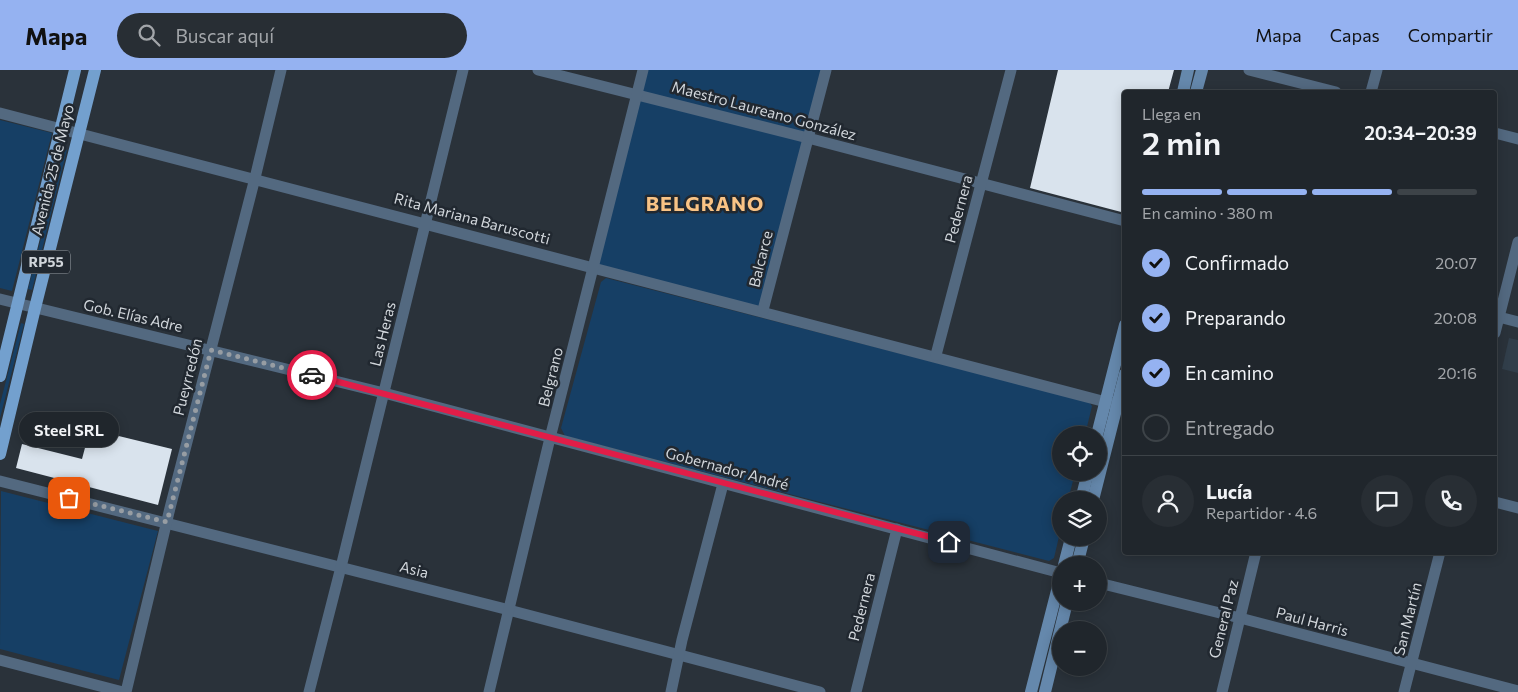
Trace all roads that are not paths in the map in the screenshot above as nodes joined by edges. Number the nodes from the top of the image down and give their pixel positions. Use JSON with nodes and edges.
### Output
{"nodes":[{"id":1,"x":74,"y":70,"type":"edge"},
{"id":2,"x":95,"y":70,"type":"edge"},
{"id":3,"x":281,"y":70,"type":"edge"},
{"id":4,"x":463,"y":70,"type":"edge"},
{"id":5,"x":538,"y":70,"type":"edge"},
{"id":6,"x":643,"y":70,"type":"edge"},
{"id":7,"x":826,"y":70,"type":"edge"},
{"id":8,"x":1012,"y":70,"type":"edge"},
{"id":9,"x":1188,"y":70,"type":"edge"},
{"id":10,"x":1202,"y":70,"type":"edge"},
{"id":11,"x":1249,"y":70,"type":"edge"},
{"id":12,"x":1377,"y":70,"type":"edge"},
{"id":13,"x":1183,"y":90,"type":"edge"},
{"id":14,"x":1197,"y":90,"type":"edge"},
{"id":15,"x":1328,"y":90,"type":"edge"},
{"id":16,"x":1372,"y":90,"type":"edge"},
{"id":17,"x":637,"y":94,"type":"junction"},
{"id":18,"x":0,"y":113,"type":"edge"},
{"id":19,"x":60,"y":128,"type":"junction"},
{"id":20,"x":79,"y":134,"type":"junction"},
{"id":21,"x":1497,"y":134,"type":"edge"},
{"id":22,"x":808,"y":138,"type":"junction"},
{"id":23,"x":1518,"y":139,"type":"edge"},
{"id":24,"x":255,"y":178,"type":"junction"},
{"id":25,"x":981,"y":184,"type":"junction"},
{"id":26,"x":1122,"y":220,"type":"edge"},
{"id":27,"x":426,"y":222,"type":"junction"},
{"id":28,"x":1518,"y":242,"type":"edge"},
{"id":29,"x":595,"y":266,"type":"junction"},
{"id":30,"x":0,"y":299,"type":"edge"},
{"id":31,"x":18,"y":304,"type":"junction"},
{"id":32,"x":34,"y":308,"type":"junction"},
{"id":33,"x":763,"y":310,"type":"junction"},
{"id":34,"x":1497,"y":317,"type":"edge"},
{"id":35,"x":1518,"y":322,"type":"edge"},
{"id":36,"x":211,"y":350,"type":"junction"},
{"id":37,"x":1122,"y":351,"type":"edge"},
{"id":38,"x":936,"y":355,"type":"junction"},
{"id":39,"x":0,"y":376,"type":"edge"},
{"id":40,"x":1122,"y":384,"type":"edge"},
{"id":41,"x":384,"y":393,"type":"junction"},
{"id":42,"x":1116,"y":404,"type":"edge"},
{"id":43,"x":1103,"y":426,"type":"edge"},
{"id":44,"x":550,"y":438,"type":"junction"},
{"id":45,"x":0,"y":454,"type":"edge"},
{"id":46,"x":0,"y":481,"type":"edge"},
{"id":47,"x":723,"y":484,"type":"junction"},
{"id":48,"x":1095,"y":491,"type":"edge"},
{"id":49,"x":1497,"y":503,"type":"edge"},
{"id":50,"x":1518,"y":508,"type":"edge"},
{"id":51,"x":167,"y":522,"type":"junction"},
{"id":52,"x":897,"y":529,"type":"junction"},
{"id":53,"x":1255,"y":555,"type":"edge"},
{"id":54,"x":1439,"y":555,"type":"edge"},
{"id":55,"x":341,"y":567,"type":"junction"},
{"id":56,"x":1052,"y":572,"type":"edge"},
{"id":57,"x":1107,"y":585,"type":"edge"},
{"id":58,"x":1052,"y":609,"type":"edge"},
{"id":59,"x":509,"y":610,"type":"junction"},
{"id":60,"x":1065,"y":611,"type":"edge"},
{"id":61,"x":1240,"y":618,"type":"junction"},
{"id":62,"x":680,"y":655,"type":"junction"},
{"id":63,"x":0,"y":660,"type":"edge"},
{"id":64,"x":1412,"y":664,"type":"junction"},
{"id":65,"x":1518,"y":691,"type":"edge"},
{"id":66,"x":124,"y":692,"type":"edge"},
{"id":67,"x":308,"y":692,"type":"edge"},
{"id":68,"x":489,"y":692,"type":"edge"},
{"id":69,"x":671,"y":692,"type":"edge"},
{"id":70,"x":820,"y":692,"type":"edge"},
{"id":71,"x":856,"y":692,"type":"edge"},
{"id":72,"x":1031,"y":692,"type":"edge"},
{"id":73,"x":1045,"y":692,"type":"edge"},
{"id":74,"x":1222,"y":692,"type":"edge"},
{"id":75,"x":1404,"y":692,"type":"edge"}],
"edges":[{"from":1,"to":19,"type":"main road","name":"Avenida 25 de Mayo","number":"RP55"},
{"from":2,"to":20,"type":"main road","name":"Avenida 25 de Mayo","number":"RP55"},
{"from":3,"to":24,"type":"street","name":"Pueyrredón"},
{"from":4,"to":27,"type":"street","name":"Las Heras"},
{"from":5,"to":17,"type":"street","name":"Maestro Laureano González"},
{"from":6,"to":17,"type":"street","name":"Belgrano"},
{"from":7,"to":22,"type":"street","name":"Balcarce"},
{"from":8,"to":25,"type":"street","name":"Pedernera"},
{"from":9,"to":13,"type":"main road"},
{"from":10,"to":14,"type":"main road"},
{"from":11,"to":15,"type":"street"},
{"from":12,"to":16,"type":"street"},
{"from":17,"to":22,"type":"street","name":"Maestro Laureano González"},
{"from":17,"to":29,"type":"street","name":"Belgrano"},
{"from":18,"to":19,"type":"street","name":"Rita Mariana Baruscotti"},
{"from":19,"to":20,"type":"street","name":"Rita Mariana Baruscotti"},
{"from":19,"to":31,"type":"main road","name":"Avenida 25 de Mayo","number":"RP55"},
{"from":20,"to":24,"type":"street","name":"Rita Mariana Baruscotti"},
{"from":20,"to":32,"type":"main road","name":"Avenida 25 de Mayo","number":"RP55"},
{"from":21,"to":23,"type":"street"},
{"from":22,"to":25,"type":"street","name":"Maestro Laureano González"},
{"from":22,"to":33,"type":"street","name":"Balcarce"},
{"from":24,"to":27,"type":"street","name":"Rita Mariana Baruscotti"},
{"from":24,"to":36,"type":"street","name":"Pueyrredón"},
{"from":25,"to":26,"type":"street","name":"Maestro Laureano González"},
{"from":25,"to":38,"type":"street","name":"Pedernera"},
{"from":27,"to":29,"type":"street","name":"Rita Mariana Baruscotti"},
{"from":27,"to":41,"type":"street","name":"Las Heras"},
{"from":28,"to":34,"type":"street"},
{"from":29,"to":33,"type":"street","name":"Rita Mariana Baruscotti"},
{"from":29,"to":44,"type":"street","name":"Belgrano"},
{"from":30,"to":31,"type":"street","name":"Gob. Elías Adre"},
{"from":31,"to":32,"type":"street","name":"Gob. Elías Adre"},
{"from":31,"to":39,"type":"main road","name":"Avenida 25 de Mayo","number":"RP55"},
{"from":32,"to":36,"type":"street","name":"Gob. Elías Adre"},
{"from":32,"to":45,"type":"main road","name":"Avenida 25 de Mayo","number":"RP55"},
{"from":33,"to":38,"type":"street","name":"Rita Mariana Baruscotti"},
{"from":34,"to":35,"type":"street"},
{"from":36,"to":41,"type":"street","name":"Gob. Elías Adre"},
{"from":36,"to":51,"type":"street","name":"Pueyrredón"},
{"from":37,"to":42,"type":"main road"},
{"from":38,"to":42,"type":"street","name":"Rita Mariana Baruscotti"},
{"from":40,"to":42,"type":"main road"},
{"from":41,"to":44,"type":"street","name":"Gob. Elías Adre"},
{"from":41,"to":55,"type":"street","name":"Las Heras"},
{"from":42,"to":43,"type":"main road"},
{"from":42,"to":48,"type":"main road"},
{"from":44,"to":47,"type":"street","name":"Gobernador André"},
{"from":44,"to":59,"type":"street","name":"Belgrano"},
{"from":46,"to":51,"type":"street","name":"Asia"},
{"from":47,"to":52,"type":"street","name":"Gobernador André"},
{"from":47,"to":62,"type":"street"},
{"from":49,"to":50,"type":"street"},
{"from":51,"to":55,"type":"street","name":"Asia"},
{"from":51,"to":66,"type":"street","name":"Pueyrredón"},
{"from":52,"to":56,"type":"street"},
{"from":52,"to":71,"type":"street","name":"Pedernera"},
{"from":53,"to":61,"type":"street","name":"General Paz"},
{"from":54,"to":64,"type":"street","name":"San Martín"},
{"from":55,"to":59,"type":"street","name":"Asia"},
{"from":55,"to":67,"type":"street","name":"Las Heras"},
{"from":57,"to":61,"type":"street","name":"Paul Harris"},
{"from":58,"to":72,"type":"main road"},
{"from":59,"to":62,"type":"street","name":"Asia"},
{"from":59,"to":68,"type":"street","name":"Belgrano"},
{"from":60,"to":73,"type":"main road"},
{"from":61,"to":64,"type":"street","name":"Paul Harris"},
{"from":61,"to":74,"type":"street","name":"General Paz"},
{"from":62,"to":69,"type":"street"},
{"from":62,"to":70,"type":"street","name":"Asia"},
{"from":63,"to":66,"type":"street"},
{"from":64,"to":65,"type":"street","name":"Paul Harris"},
{"from":64,"to":75,"type":"street","name":"San Martín"}]}
